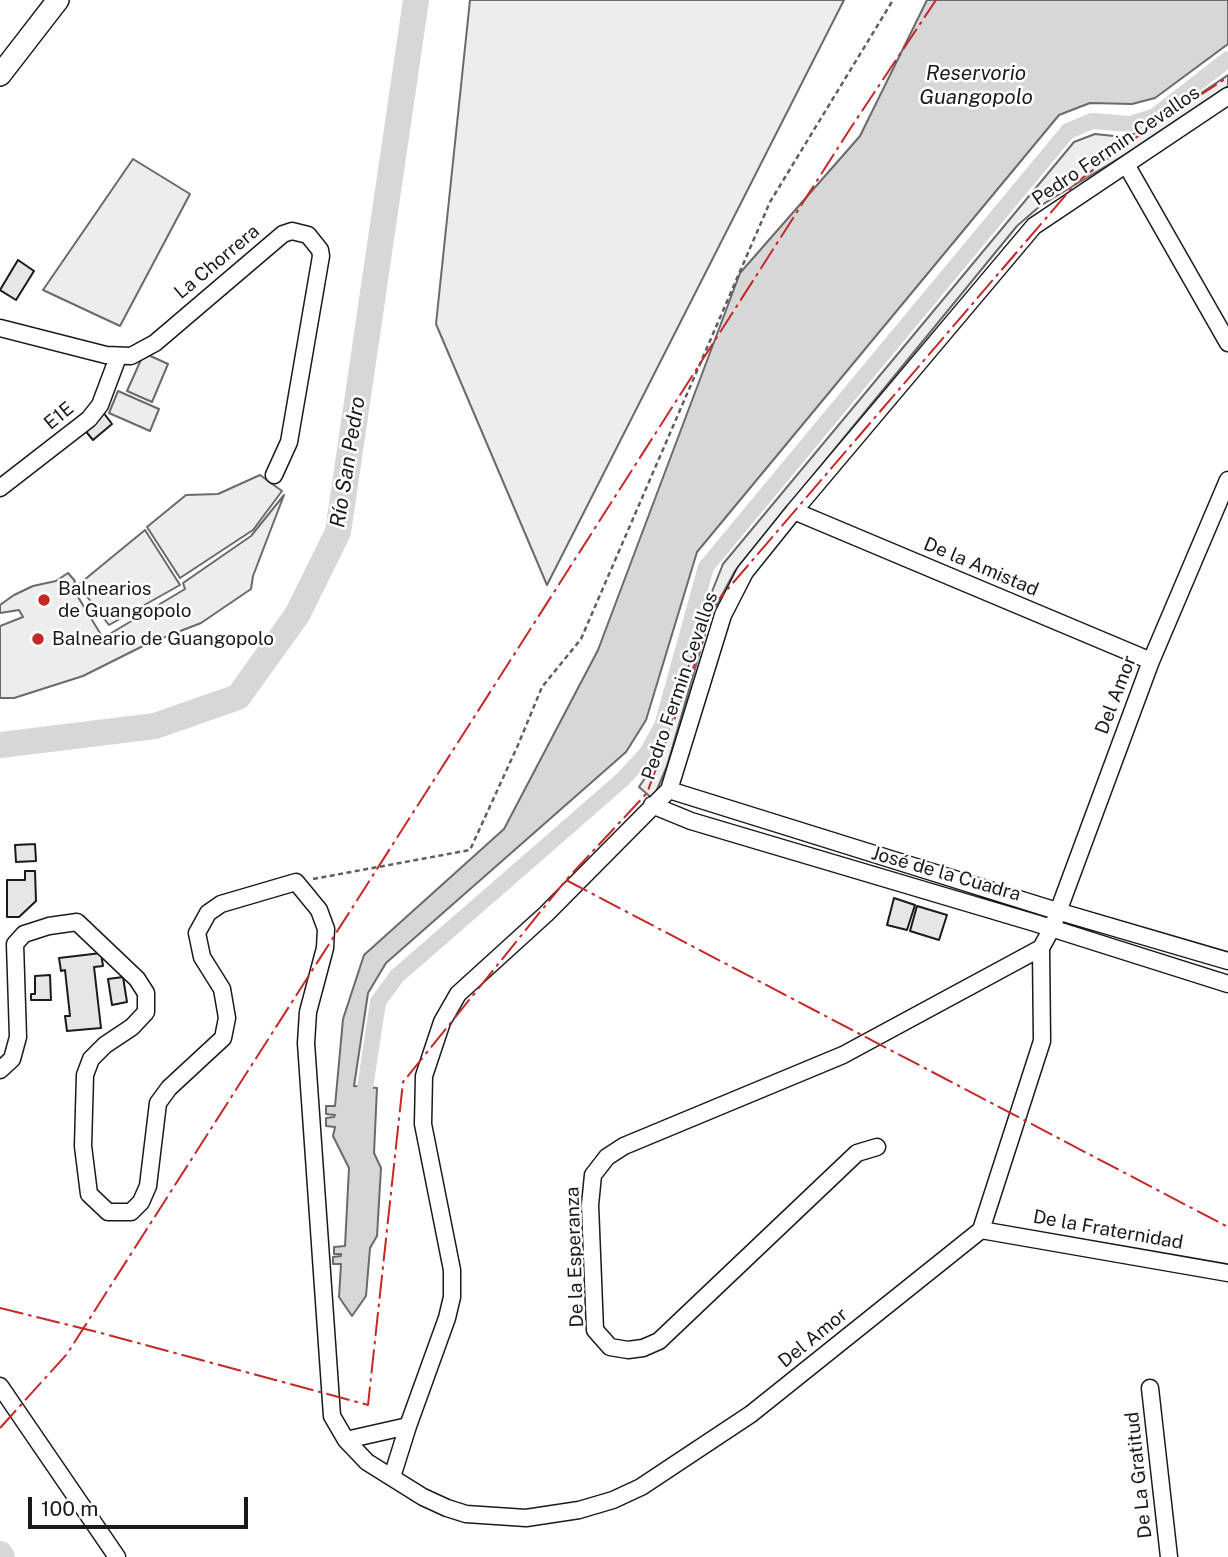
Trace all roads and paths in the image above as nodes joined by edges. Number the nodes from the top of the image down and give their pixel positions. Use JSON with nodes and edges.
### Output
{"nodes":[{"id":1,"x":58,"y":0,"type":"edge"},
{"id":2,"x":893,"y":0,"type":"edge"},
{"id":3,"x":0,"y":75,"type":"edge"},
{"id":4,"x":1228,"y":96,"type":"edge"},
{"id":5,"x":1126,"y":166,"type":"junction"},
{"id":6,"x":0,"y":328,"type":"edge"},
{"id":7,"x":1228,"y":343,"type":"edge"},
{"id":8,"x":118,"y":357,"type":"junction"},
{"id":9,"x":274,"y":475,"type":"dead end"},
{"id":10,"x":1228,"y":480,"type":"edge"},
{"id":11,"x":0,"y":488,"type":"edge"},
{"id":12,"x":794,"y":511,"type":"junction"},
{"id":13,"x":1151,"y":662,"type":"junction"},
{"id":14,"x":669,"y":790,"type":"junction"},
{"id":15,"x":652,"y":805,"type":"junction"},
{"id":16,"x":867,"y":851,"type":"junction"},
{"id":17,"x":861,"y":871,"type":"junction"},
{"id":18,"x":296,"y":882,"type":"junction"},
{"id":19,"x":1057,"y":911,"type":"junction"},
{"id":20,"x":1052,"y":928,"type":"junction"},
{"id":21,"x":1041,"y":948,"type":"junction"},
{"id":22,"x":1228,"y":961,"type":"edge"},
{"id":23,"x":1228,"y":984,"type":"edge"},
{"id":24,"x":0,"y":1070,"type":"edge"},
{"id":25,"x":877,"y":1147,"type":"dead end"},
{"id":26,"x":981,"y":1230,"type":"junction"},
{"id":27,"x":1228,"y":1273,"type":"edge"},
{"id":28,"x":0,"y":1385,"type":"edge"},
{"id":29,"x":1150,"y":1388,"type":"dead end"},
{"id":30,"x":408,"y":1426,"type":"junction"},
{"id":31,"x":346,"y":1440,"type":"junction"},
{"id":32,"x":392,"y":1477,"type":"junction"},
{"id":33,"x":117,"y":1557,"type":"edge"},
{"id":34,"x":1169,"y":1557,"type":"edge"}],
"edges":[{"from":1,"to":3,"type":"main road"},
{"from":2,"to":18,"type":"path"},
{"from":4,"to":5,"type":"street","name":"Pedro Fermin Cevallos"},
{"from":5,"to":7,"type":"street"},
{"from":5,"to":12,"type":"street","name":"Pedro Fermin Cevallos"},
{"from":6,"to":8,"type":"street"},
{"from":8,"to":9,"type":"street","name":"La Chorrera"},
{"from":8,"to":11,"type":"street","name":"E1E"},
{"from":10,"to":13,"type":"street","name":"Del Amor"},
{"from":12,"to":13,"type":"street","name":"De la Amistad"},
{"from":12,"to":14,"type":"street","name":"Pedro Fermin Cevallos"},
{"from":13,"to":19,"type":"street","name":"Del Amor"},
{"from":14,"to":15,"type":"street","name":"Pedro Fermin Cevallos"},
{"from":14,"to":16,"type":"street","name":"José de la Cuadra"},
{"from":15,"to":17,"type":"street","name":"José de la Cuadra"},
{"from":15,"to":30,"type":"street","name":"Pedro Fermin Cevallos"},
{"from":16,"to":17,"type":"street"},
{"from":16,"to":19,"type":"street","name":"José de la Cuadra"},
{"from":17,"to":20,"type":"street","name":"José de la Cuadra"},
{"from":18,"to":24,"type":"street"},
{"from":18,"to":31,"type":"street"},
{"from":19,"to":20,"type":"street","name":"Del Amor"},
{"from":19,"to":22,"type":"street","name":"José de la Cuadra"},
{"from":20,"to":21,"type":"street"},
{"from":20,"to":23,"type":"street","name":"José de la Cuadra"},
{"from":21,"to":25,"type":"street","name":"De la Esperanza"},
{"from":21,"to":26,"type":"street"},
{"from":26,"to":27,"type":"street","name":"De la Fraternidad"},
{"from":26,"to":32,"type":"street","name":"Del Amor"},
{"from":28,"to":33,"type":"street"},
{"from":29,"to":34,"type":"street","name":"De La Gratitud"},
{"from":30,"to":31,"type":"street"},
{"from":30,"to":32,"type":"street","name":"Pedro Fermin Cevallos"},
{"from":31,"to":32,"type":"street","name":"Del Amor"}]}
